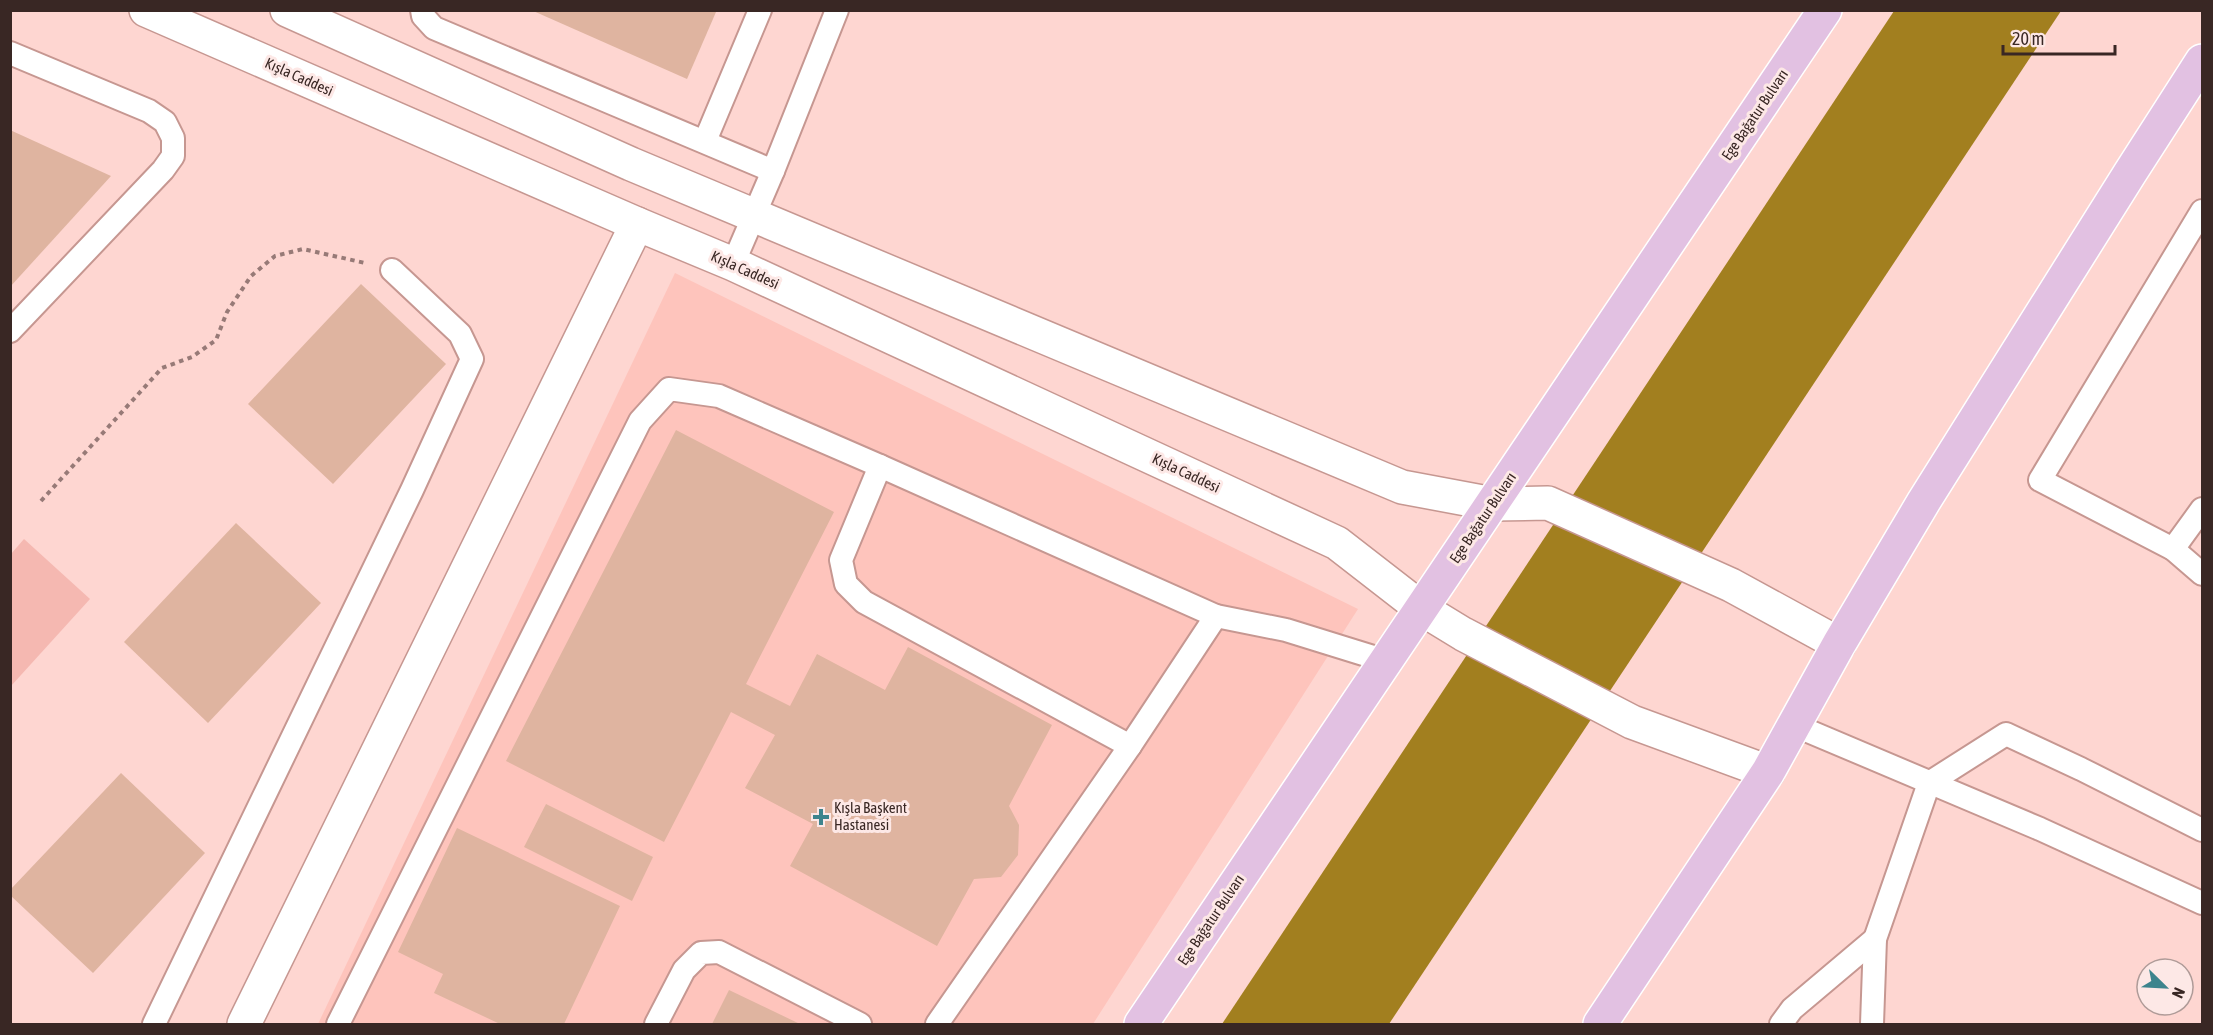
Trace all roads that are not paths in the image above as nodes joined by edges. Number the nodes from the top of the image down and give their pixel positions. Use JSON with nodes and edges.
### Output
{"nodes":[{"id":1,"x":146,"y":10,"type":"edge"},
{"id":2,"x":287,"y":10,"type":"edge"},
{"id":3,"x":422,"y":10,"type":"edge"},
{"id":4,"x":760,"y":10,"type":"edge"},
{"id":5,"x":837,"y":10,"type":"edge"},
{"id":6,"x":1825,"y":10,"type":"edge"},
{"id":7,"x":10,"y":53,"type":"edge"},
{"id":8,"x":2202,"y":61,"type":"edge"},
{"id":9,"x":705,"y":141,"type":"junction"},
{"id":10,"x":773,"y":171,"type":"junction"},
{"id":11,"x":2202,"y":211,"type":"edge"},
{"id":12,"x":754,"y":215,"type":"junction"},
{"id":13,"x":637,"y":224,"type":"junction"},
{"id":14,"x":733,"y":264,"type":"junction"},
{"id":15,"x":392,"y":270,"type":"road end"},
{"id":16,"x":10,"y":331,"type":"edge"},
{"id":17,"x":880,"y":466,"type":"junction"},
{"id":18,"x":1493,"y":504,"type":"junction"},
{"id":19,"x":2202,"y":510,"type":"edge"},
{"id":20,"x":2173,"y":549,"type":"junction"},
{"id":21,"x":2202,"y":574,"type":"edge"},
{"id":22,"x":1422,"y":609,"type":"junction"},
{"id":23,"x":1216,"y":616,"type":"junction"},
{"id":24,"x":1839,"y":644,"type":"junction"},
{"id":25,"x":1386,"y":661,"type":"junction"},
{"id":26,"x":1794,"y":725,"type":"junction"},
{"id":27,"x":1130,"y":746,"type":"junction"},
{"id":28,"x":1768,"y":772,"type":"junction"},
{"id":29,"x":1929,"y":783,"type":"junction"},
{"id":30,"x":2202,"y":830,"type":"edge"},
{"id":31,"x":2202,"y":903,"type":"edge"},
{"id":32,"x":1875,"y":939,"type":"junction"},
{"id":33,"x":154,"y":1024,"type":"edge"},
{"id":34,"x":244,"y":1024,"type":"edge"},
{"id":35,"x":338,"y":1024,"type":"edge"},
{"id":36,"x":656,"y":1024,"type":"edge"},
{"id":37,"x":860,"y":1024,"type":"edge"},
{"id":38,"x":937,"y":1024,"type":"edge"},
{"id":39,"x":1141,"y":1024,"type":"edge"},
{"id":40,"x":1600,"y":1024,"type":"edge"},
{"id":41,"x":1781,"y":1024,"type":"edge"},
{"id":42,"x":1872,"y":1024,"type":"edge"}],
"edges":[{"from":1,"to":13,"type":"main road","name":"Kışla Caddesi"},
{"from":2,"to":12,"type":"main road"},
{"from":3,"to":9,"type":"lane"},
{"from":4,"to":9,"type":"lane"},
{"from":5,"to":10,"type":"lane"},
{"from":6,"to":18,"type":"main road","name":"Ege Bağatur Bulvarı"},
{"from":7,"to":16,"type":"lane"},
{"from":8,"to":24,"type":"main road"},
{"from":9,"to":10,"type":"lane"},
{"from":10,"to":12,"type":"lane"},
{"from":11,"to":20,"type":"lane"},
{"from":12,"to":14,"type":"lane"},
{"from":12,"to":18,"type":"main road"},
{"from":13,"to":14,"type":"main road","name":"Kışla Caddesi"},
{"from":13,"to":34,"type":"main road"},
{"from":14,"to":22,"type":"main road","name":"Kışla Caddesi"},
{"from":15,"to":33,"type":"lane"},
{"from":17,"to":23,"type":"lane"},
{"from":17,"to":27,"type":"lane"},
{"from":17,"to":35,"type":"lane"},
{"from":18,"to":22,"type":"main road","name":"Ege Bağatur Bulvarı"},
{"from":18,"to":24,"type":"main road"},
{"from":19,"to":20,"type":"lane"},
{"from":20,"to":21,"type":"lane"},
{"from":22,"to":25,"type":"main road","name":"Ege Bağatur Bulvarı"},
{"from":22,"to":28,"type":"main road","name":"Kışla Caddesi"},
{"from":23,"to":25,"type":"lane"},
{"from":23,"to":27,"type":"lane"},
{"from":24,"to":26,"type":"main road"},
{"from":25,"to":39,"type":"main road","name":"Ege Bağatur Bulvarı"},
{"from":26,"to":28,"type":"main road"},
{"from":26,"to":29,"type":"lane"},
{"from":27,"to":38,"type":"lane"},
{"from":28,"to":40,"type":"main road"},
{"from":29,"to":30,"type":"lane"},
{"from":29,"to":31,"type":"lane"},
{"from":29,"to":32,"type":"lane"},
{"from":32,"to":41,"type":"lane"},
{"from":32,"to":42,"type":"lane"},
{"from":36,"to":37,"type":"lane"}]}
